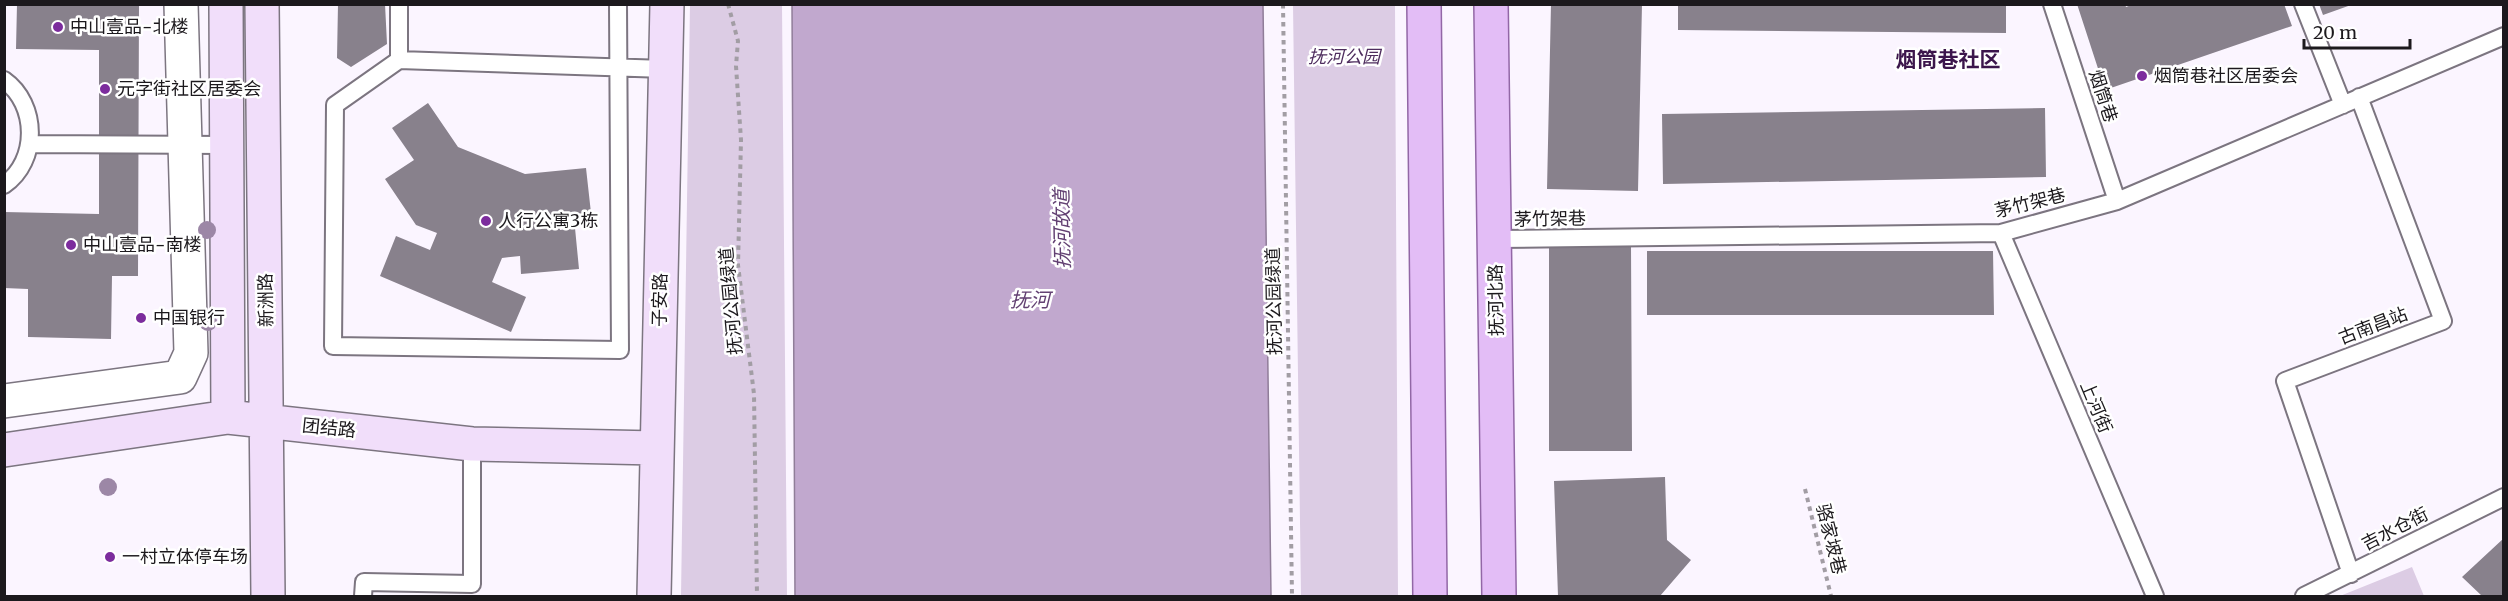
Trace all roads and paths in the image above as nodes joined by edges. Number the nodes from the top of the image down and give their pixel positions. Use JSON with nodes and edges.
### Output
{"nodes":[{"id":1,"x":181,"y":4,"type":"edge"},
{"id":2,"x":226,"y":4,"type":"edge"},
{"id":3,"x":261,"y":4,"type":"edge"},
{"id":4,"x":399,"y":4,"type":"edge"},
{"id":5,"x":618,"y":4,"type":"edge"},
{"id":6,"x":667,"y":4,"type":"edge"},
{"id":7,"x":728,"y":4,"type":"edge"},
{"id":8,"x":1283,"y":4,"type":"edge"},
{"id":9,"x":1424,"y":4,"type":"edge"},
{"id":10,"x":1491,"y":4,"type":"edge"},
{"id":11,"x":2052,"y":4,"type":"edge"},
{"id":12,"x":2302,"y":4,"type":"edge"},
{"id":13,"x":2504,"y":36,"type":"edge"},
{"id":14,"x":399,"y":60,"type":"junction"},
{"id":15,"x":619,"y":67,"type":"junction"},
{"id":16,"x":665,"y":69,"type":"junction"},
{"id":17,"x":4,"y":80,"type":"edge"},
{"id":18,"x":2359,"y":98,"type":"junction"},
{"id":19,"x":2343,"y":105,"type":"junction"},
{"id":20,"x":30,"y":144,"type":"junction"},
{"id":21,"x":184,"y":144,"type":"junction"},
{"id":22,"x":227,"y":145,"type":"junction"},
{"id":23,"x":4,"y":185,"type":"edge"},
{"id":24,"x":2117,"y":201,"type":"junction"},
{"id":25,"x":2001,"y":233,"type":"junction"},
{"id":26,"x":1495,"y":239,"type":"junction"},
{"id":27,"x":4,"y":401,"type":"edge"},
{"id":28,"x":228,"y":417,"type":"junction"},
{"id":29,"x":267,"y":421,"type":"junction"},
{"id":30,"x":472,"y":444,"type":"junction"},
{"id":31,"x":656,"y":448,"type":"junction"},
{"id":32,"x":4,"y":450,"type":"edge"},
{"id":33,"x":1805,"y":489,"type":"dead end"},
{"id":34,"x":2504,"y":496,"type":"edge"},
{"id":35,"x":2351,"y":574,"type":"junction"},
{"id":36,"x":268,"y":597,"type":"edge"},
{"id":37,"x":363,"y":597,"type":"edge"},
{"id":38,"x":654,"y":597,"type":"edge"},
{"id":39,"x":757,"y":597,"type":"edge"},
{"id":40,"x":1292,"y":597,"type":"edge"},
{"id":41,"x":1430,"y":597,"type":"edge"},
{"id":42,"x":1499,"y":597,"type":"edge"},
{"id":43,"x":1832,"y":597,"type":"edge"},
{"id":44,"x":2155,"y":597,"type":"edge"},
{"id":45,"x":2304,"y":597,"type":"edge"}],
"edges":[{"from":1,"to":21,"type":"street"},
{"from":2,"to":22,"type":"street"},
{"from":3,"to":29,"type":"street","name":"新洲路"},
{"from":4,"to":14,"type":"lane"},
{"from":5,"to":15,"type":"lane"},
{"from":6,"to":16,"type":"street","name":"子安路"},
{"from":7,"to":39,"type":"path","name":"抚河公园绿道"},
{"from":8,"to":40,"type":"path","name":"抚河公园绿道"},
{"from":9,"to":41,"type":"main road"},
{"from":10,"to":26,"type":"main road","name":"抚河北路"},
{"from":11,"to":24,"type":"lane","name":"烟筒巷"},
{"from":12,"to":19,"type":"lane"},
{"from":13,"to":18,"type":"lane","name":"茅竹架巷"},
{"from":14,"to":15,"type":"lane"},
{"from":14,"to":15,"type":"lane"},
{"from":15,"to":16,"type":"lane"},
{"from":16,"to":31,"type":"street","name":"子安路"},
{"from":17,"to":20,"type":"lane"},
{"from":18,"to":19,"type":"lane","name":"茅竹架巷"},
{"from":18,"to":35,"type":"lane","name":"古南昌站"},
{"from":19,"to":24,"type":"lane","name":"茅竹架巷"},
{"from":20,"to":21,"type":"lane"},
{"from":20,"to":23,"type":"lane"},
{"from":21,"to":22,"type":"lane"},
{"from":21,"to":27,"type":"street"},
{"from":22,"to":28,"type":"street"},
{"from":24,"to":25,"type":"lane","name":"茅竹架巷"},
{"from":25,"to":26,"type":"lane","name":"茅竹架巷"},
{"from":25,"to":44,"type":"lane","name":"上河街"},
{"from":26,"to":42,"type":"main road","name":"抚河北路"},
{"from":28,"to":29,"type":"street","name":"团结路"},
{"from":28,"to":32,"type":"street","name":"团结路"},
{"from":29,"to":30,"type":"street","name":"团结路"},
{"from":29,"to":36,"type":"street","name":"新洲路"},
{"from":30,"to":31,"type":"street","name":"团结路"},
{"from":30,"to":37,"type":"lane"},
{"from":31,"to":38,"type":"street","name":"子安路"},
{"from":33,"to":43,"type":"path","name":"骆家坡巷"},
{"from":34,"to":35,"type":"lane","name":"吉水仓街"},
{"from":35,"to":45,"type":"lane","name":"吉水仓街"}]}
